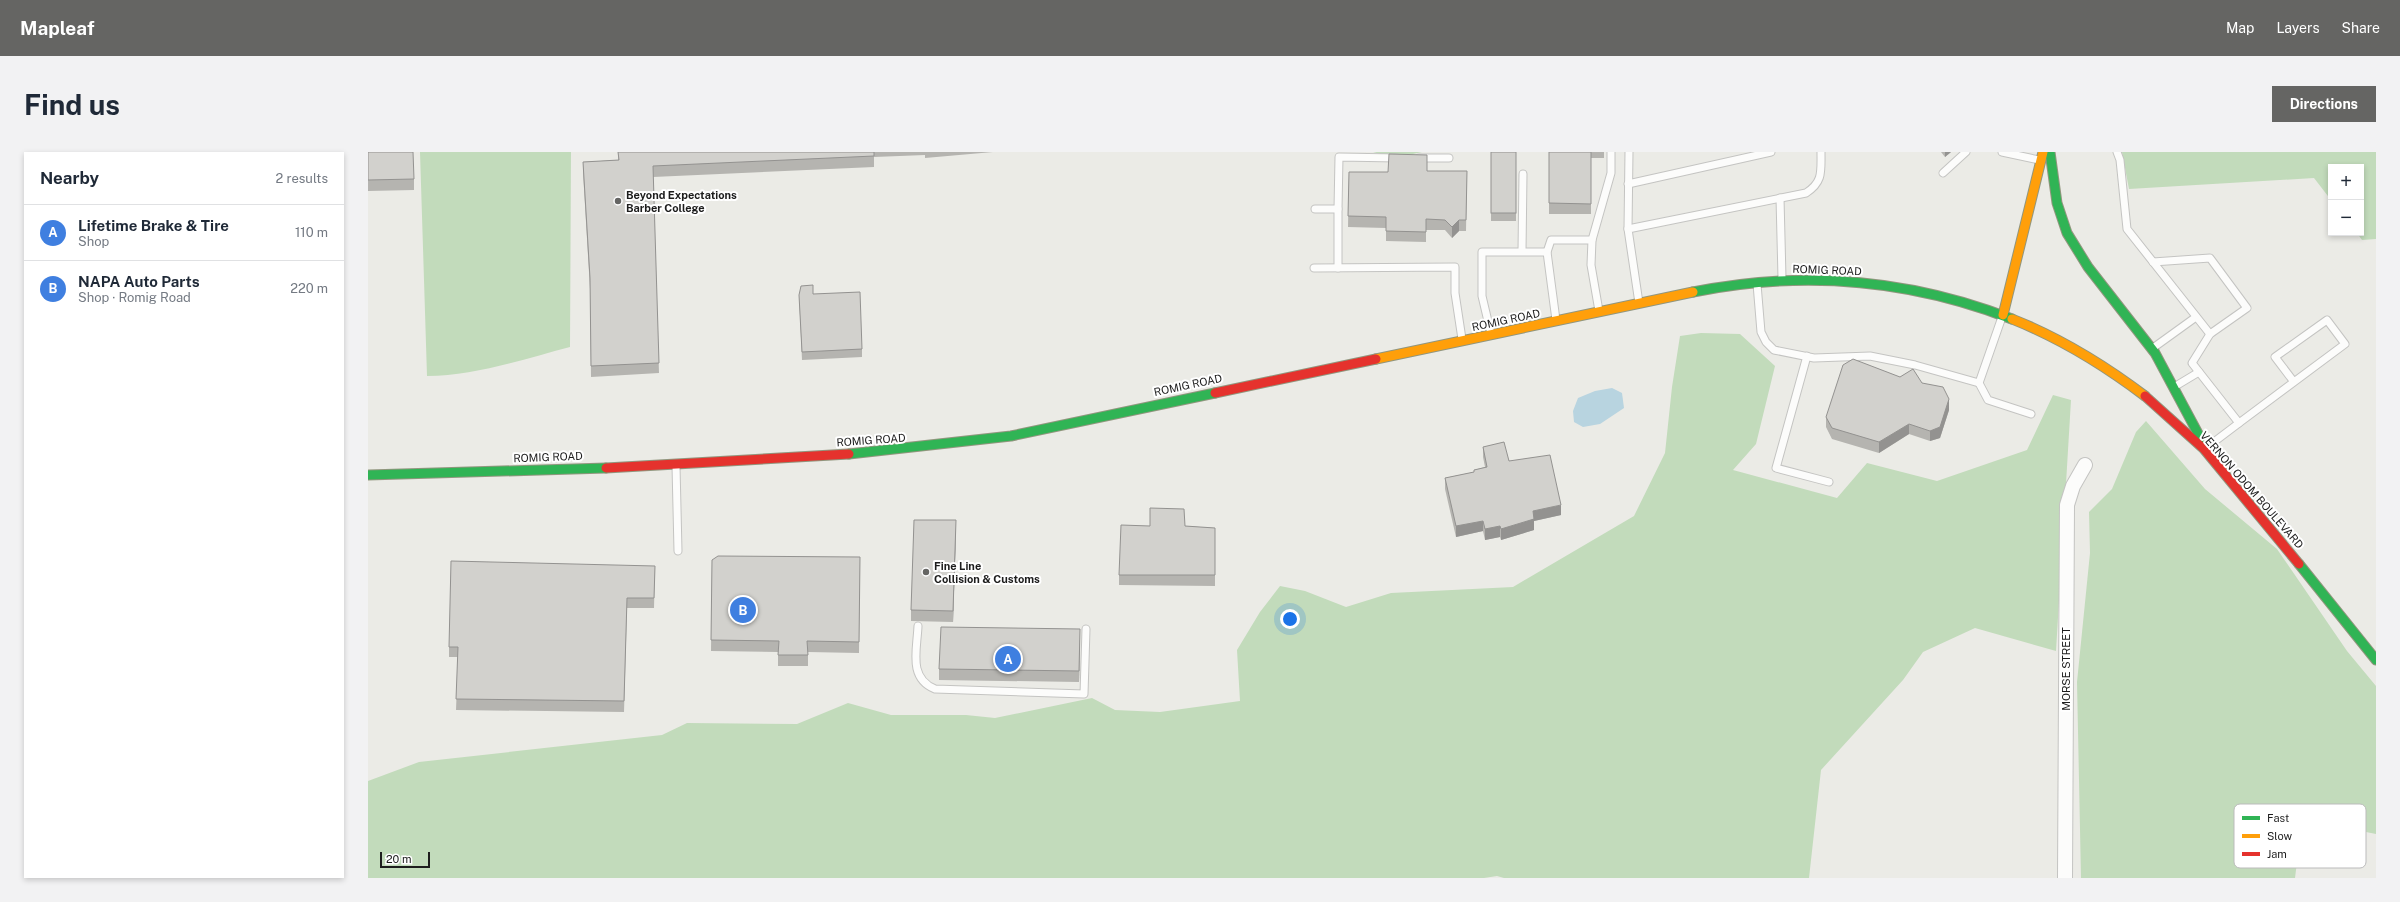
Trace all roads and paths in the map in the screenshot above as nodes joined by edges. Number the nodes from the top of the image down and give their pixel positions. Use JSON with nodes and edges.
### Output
{"nodes":[{"id":1,"x":1611,"y":152,"type":"edge"},
{"id":2,"x":1629,"y":152,"type":"edge"},
{"id":3,"x":1771,"y":152,"type":"edge"},
{"id":4,"x":1821,"y":152,"type":"edge"},
{"id":5,"x":1966,"y":152,"type":"edge"},
{"id":6,"x":2002,"y":152,"type":"edge"},
{"id":7,"x":2050,"y":152,"type":"edge"},
{"id":8,"x":2117,"y":152,"type":"edge"},
{"id":9,"x":2042,"y":156,"type":"edge"},
{"id":10,"x":1403,"y":158,"type":"edge"},
{"id":11,"x":1410,"y":158,"type":"edge"},
{"id":12,"x":1449,"y":158,"type":"dead end"},
{"id":13,"x":1943,"y":173,"type":"dead end"},
{"id":14,"x":1523,"y":174,"type":"dead end"},
{"id":15,"x":1628,"y":184,"type":"junction"},
{"id":16,"x":1780,"y":198,"type":"junction"},
{"id":17,"x":1315,"y":209,"type":"dead end"},
{"id":18,"x":1338,"y":209,"type":"junction"},
{"id":19,"x":1628,"y":229,"type":"junction"},
{"id":20,"x":1592,"y":240,"type":"junction"},
{"id":21,"x":1522,"y":252,"type":"junction"},
{"id":22,"x":1547,"y":252,"type":"junction"},
{"id":23,"x":2153,"y":262,"type":"junction"},
{"id":24,"x":1314,"y":268,"type":"dead end"},
{"id":25,"x":1338,"y":268,"type":"junction"},
{"id":26,"x":1782,"y":280,"type":"junction"},
{"id":27,"x":1757,"y":282,"type":"junction"},
{"id":28,"x":1640,"y":304,"type":"junction"},
{"id":29,"x":1599,"y":313,"type":"junction"},
{"id":30,"x":2003,"y":315,"type":"junction"},
{"id":31,"x":2196,"y":317,"type":"junction"},
{"id":32,"x":1557,"y":322,"type":"junction"},
{"id":33,"x":2210,"y":334,"type":"junction"},
{"id":34,"x":1491,"y":336,"type":"junction"},
{"id":35,"x":1463,"y":341,"type":"junction"},
{"id":36,"x":2152,"y":349,"type":"junction"},
{"id":37,"x":1807,"y":356,"type":"junction"},
{"id":38,"x":2199,"y":372,"type":"junction"},
{"id":39,"x":2294,"y":382,"type":"junction"},
{"id":40,"x":1979,"y":383,"type":"junction"},
{"id":41,"x":2174,"y":387,"type":"junction"},
{"id":42,"x":2031,"y":414,"type":"dead end"},
{"id":43,"x":2239,"y":423,"type":"junction"},
{"id":44,"x":2208,"y":452,"type":"junction"},
{"id":45,"x":676,"y":465,"type":"junction"},
{"id":46,"x":2085,"y":465,"type":"dead end"},
{"id":47,"x":368,"y":475,"type":"edge"},
{"id":48,"x":1829,"y":482,"type":"dead end"},
{"id":49,"x":678,"y":551,"type":"dead end"},
{"id":50,"x":918,"y":626,"type":"edge"},
{"id":51,"x":1086,"y":629,"type":"dead end"},
{"id":52,"x":2376,"y":660,"type":"edge"},
{"id":53,"x":2065,"y":878,"type":"edge"}],
"edges":[{"from":1,"to":20,"type":"lane"},
{"from":2,"to":15,"type":"lane"},
{"from":3,"to":15,"type":"lane"},
{"from":4,"to":16,"type":"lane"},
{"from":5,"to":13,"type":"lane"},
{"from":6,"to":9,"type":"lane"},
{"from":7,"to":36,"type":"street"},
{"from":8,"to":23,"type":"lane"},
{"from":9,"to":30,"type":"street"},
{"from":10,"to":18,"type":"lane"},
{"from":11,"to":12,"type":"lane"},
{"from":14,"to":21,"type":"lane"},
{"from":15,"to":19,"type":"lane"},
{"from":16,"to":19,"type":"lane"},
{"from":16,"to":26,"type":"lane"},
{"from":17,"to":18,"type":"lane"},
{"from":18,"to":25,"type":"lane"},
{"from":19,"to":28,"type":"lane"},
{"from":20,"to":22,"type":"lane"},
{"from":20,"to":29,"type":"lane"},
{"from":21,"to":22,"type":"lane"},
{"from":21,"to":34,"type":"lane"},
{"from":22,"to":32,"type":"lane"},
{"from":23,"to":31,"type":"lane"},
{"from":23,"to":33,"type":"lane"},
{"from":24,"to":25,"type":"lane"},
{"from":25,"to":35,"type":"lane"},
{"from":26,"to":27,"type":"street","name":"ROMIG ROAD"},
{"from":26,"to":30,"type":"street","name":"ROMIG ROAD"},
{"from":27,"to":28,"type":"street","name":"ROMIG ROAD"},
{"from":27,"to":37,"type":"lane"},
{"from":28,"to":29,"type":"street","name":"ROMIG ROAD"},
{"from":29,"to":32,"type":"street","name":"ROMIG ROAD"},
{"from":30,"to":40,"type":"lane"},
{"from":30,"to":44,"type":"street","name":"VERNON ODOM BOULEVARD"},
{"from":31,"to":33,"type":"lane"},
{"from":31,"to":36,"type":"lane"},
{"from":32,"to":34,"type":"street","name":"ROMIG ROAD"},
{"from":33,"to":38,"type":"lane"},
{"from":34,"to":35,"type":"street","name":"ROMIG ROAD"},
{"from":35,"to":45,"type":"street","name":"ROMIG ROAD"},
{"from":36,"to":41,"type":"street"},
{"from":37,"to":40,"type":"lane"},
{"from":37,"to":48,"type":"lane"},
{"from":38,"to":41,"type":"lane"},
{"from":38,"to":43,"type":"lane"},
{"from":39,"to":39,"type":"lane"},
{"from":39,"to":43,"type":"lane"},
{"from":40,"to":42,"type":"lane"},
{"from":41,"to":44,"type":"street"},
{"from":43,"to":44,"type":"lane"},
{"from":44,"to":52,"type":"street","name":"VERNON ODOM BOULEVARD"},
{"from":45,"to":47,"type":"street","name":"ROMIG ROAD"},
{"from":45,"to":49,"type":"lane"},
{"from":46,"to":53,"type":"street","name":"MORSE STREET"},
{"from":50,"to":51,"type":"lane"}]}
